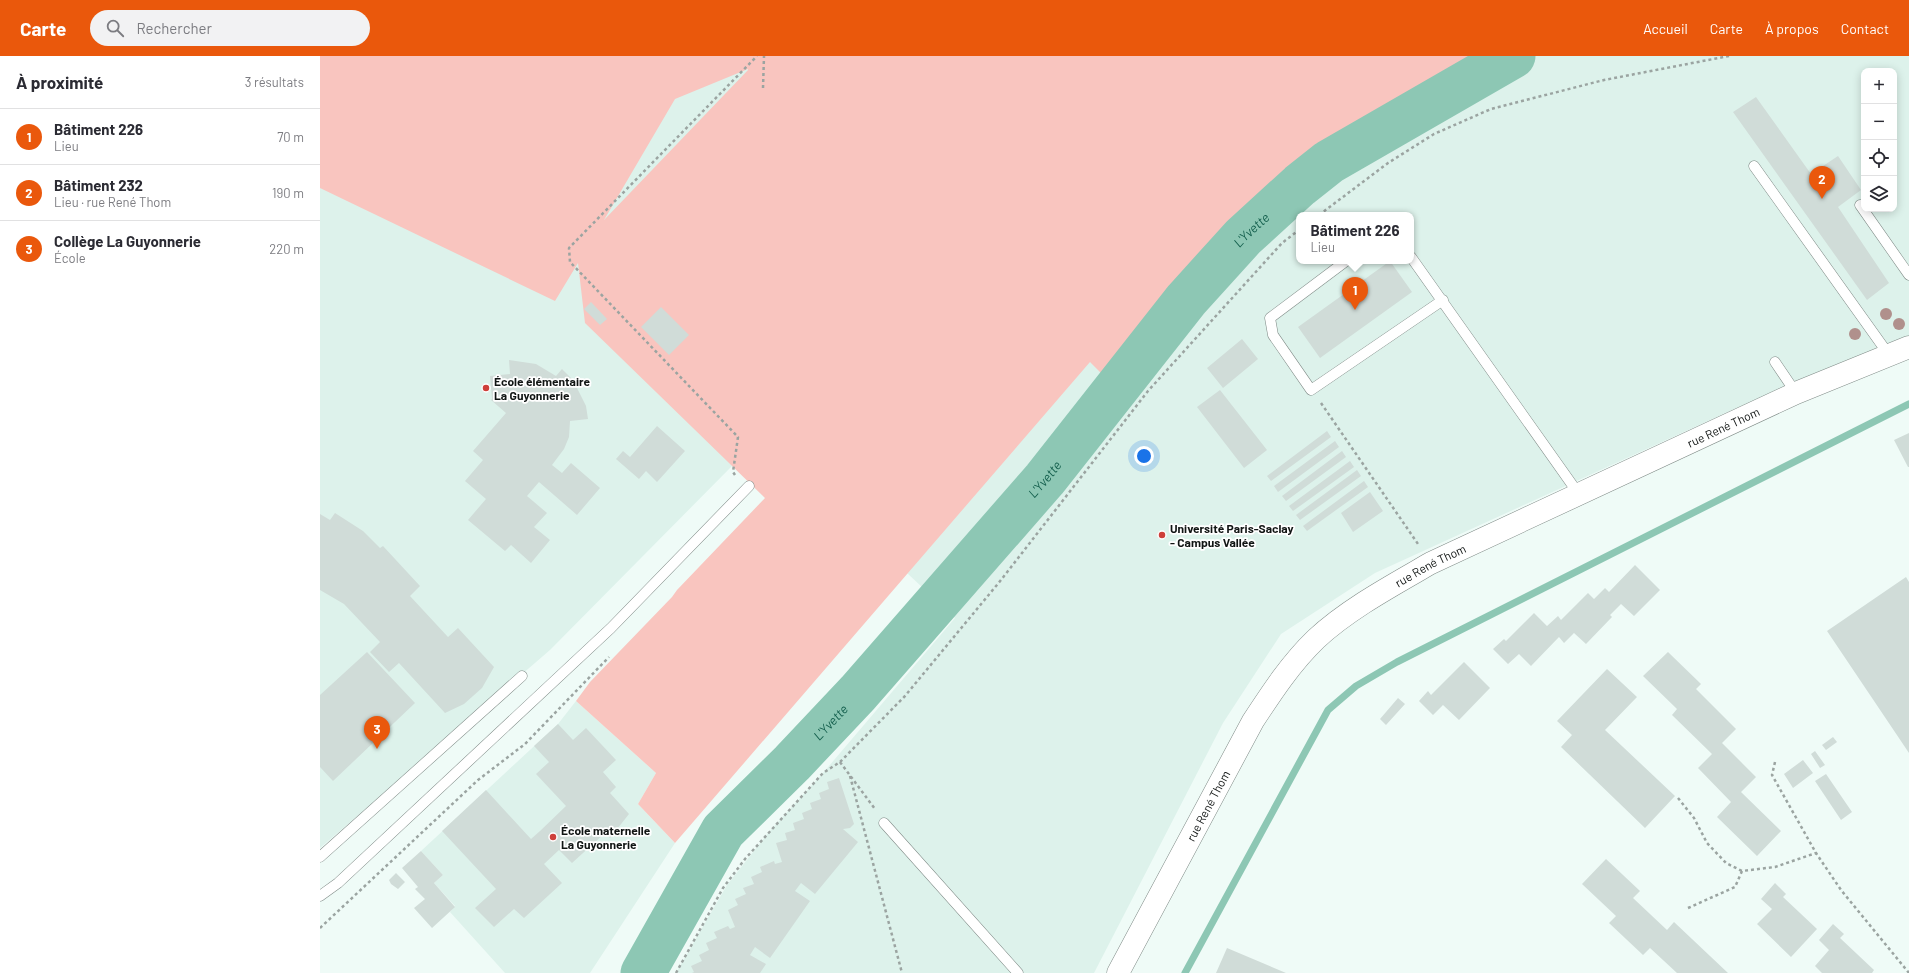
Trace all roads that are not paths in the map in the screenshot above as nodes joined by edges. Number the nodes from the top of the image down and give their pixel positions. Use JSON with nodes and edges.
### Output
{"nodes":[{"id":1,"x":1754,"y":166,"type":"dead end"},
{"id":2,"x":1860,"y":206,"type":"dead end"},
{"id":3,"x":1414,"y":261,"type":"edge"},
{"id":4,"x":1342,"y":264,"type":"edge"},
{"id":5,"x":1909,"y":275,"type":"edge"},
{"id":6,"x":1443,"y":300,"type":"junction"},
{"id":7,"x":1909,"y":347,"type":"edge"},
{"id":8,"x":1889,"y":355,"type":"junction"},
{"id":9,"x":1775,"y":362,"type":"dead end"},
{"id":10,"x":1796,"y":392,"type":"junction"},
{"id":11,"x":749,"y":486,"type":"dead end"},
{"id":12,"x":1578,"y":493,"type":"junction"},
{"id":13,"x":522,"y":676,"type":"dead end"},
{"id":14,"x":884,"y":823,"type":"road end"},
{"id":15,"x":320,"y":856,"type":"edge"},
{"id":16,"x":320,"y":896,"type":"edge"},
{"id":17,"x":1018,"y":973,"type":"edge"},
{"id":18,"x":1118,"y":973,"type":"edge"}],
"edges":[{"from":1,"to":8,"type":"lane"},
{"from":2,"to":5,"type":"lane"},
{"from":3,"to":6,"type":"lane"},
{"from":4,"to":6,"type":"lane"},
{"from":6,"to":12,"type":"lane"},
{"from":7,"to":8,"type":"main road","name":"rue René Thom"},
{"from":8,"to":10,"type":"main road","name":"rue René Thom"},
{"from":9,"to":10,"type":"lane"},
{"from":10,"to":12,"type":"main road","name":"rue René Thom"},
{"from":11,"to":16,"type":"lane"},
{"from":12,"to":18,"type":"main road","name":"rue René Thom"},
{"from":13,"to":15,"type":"lane"},
{"from":14,"to":17,"type":"lane"}]}
